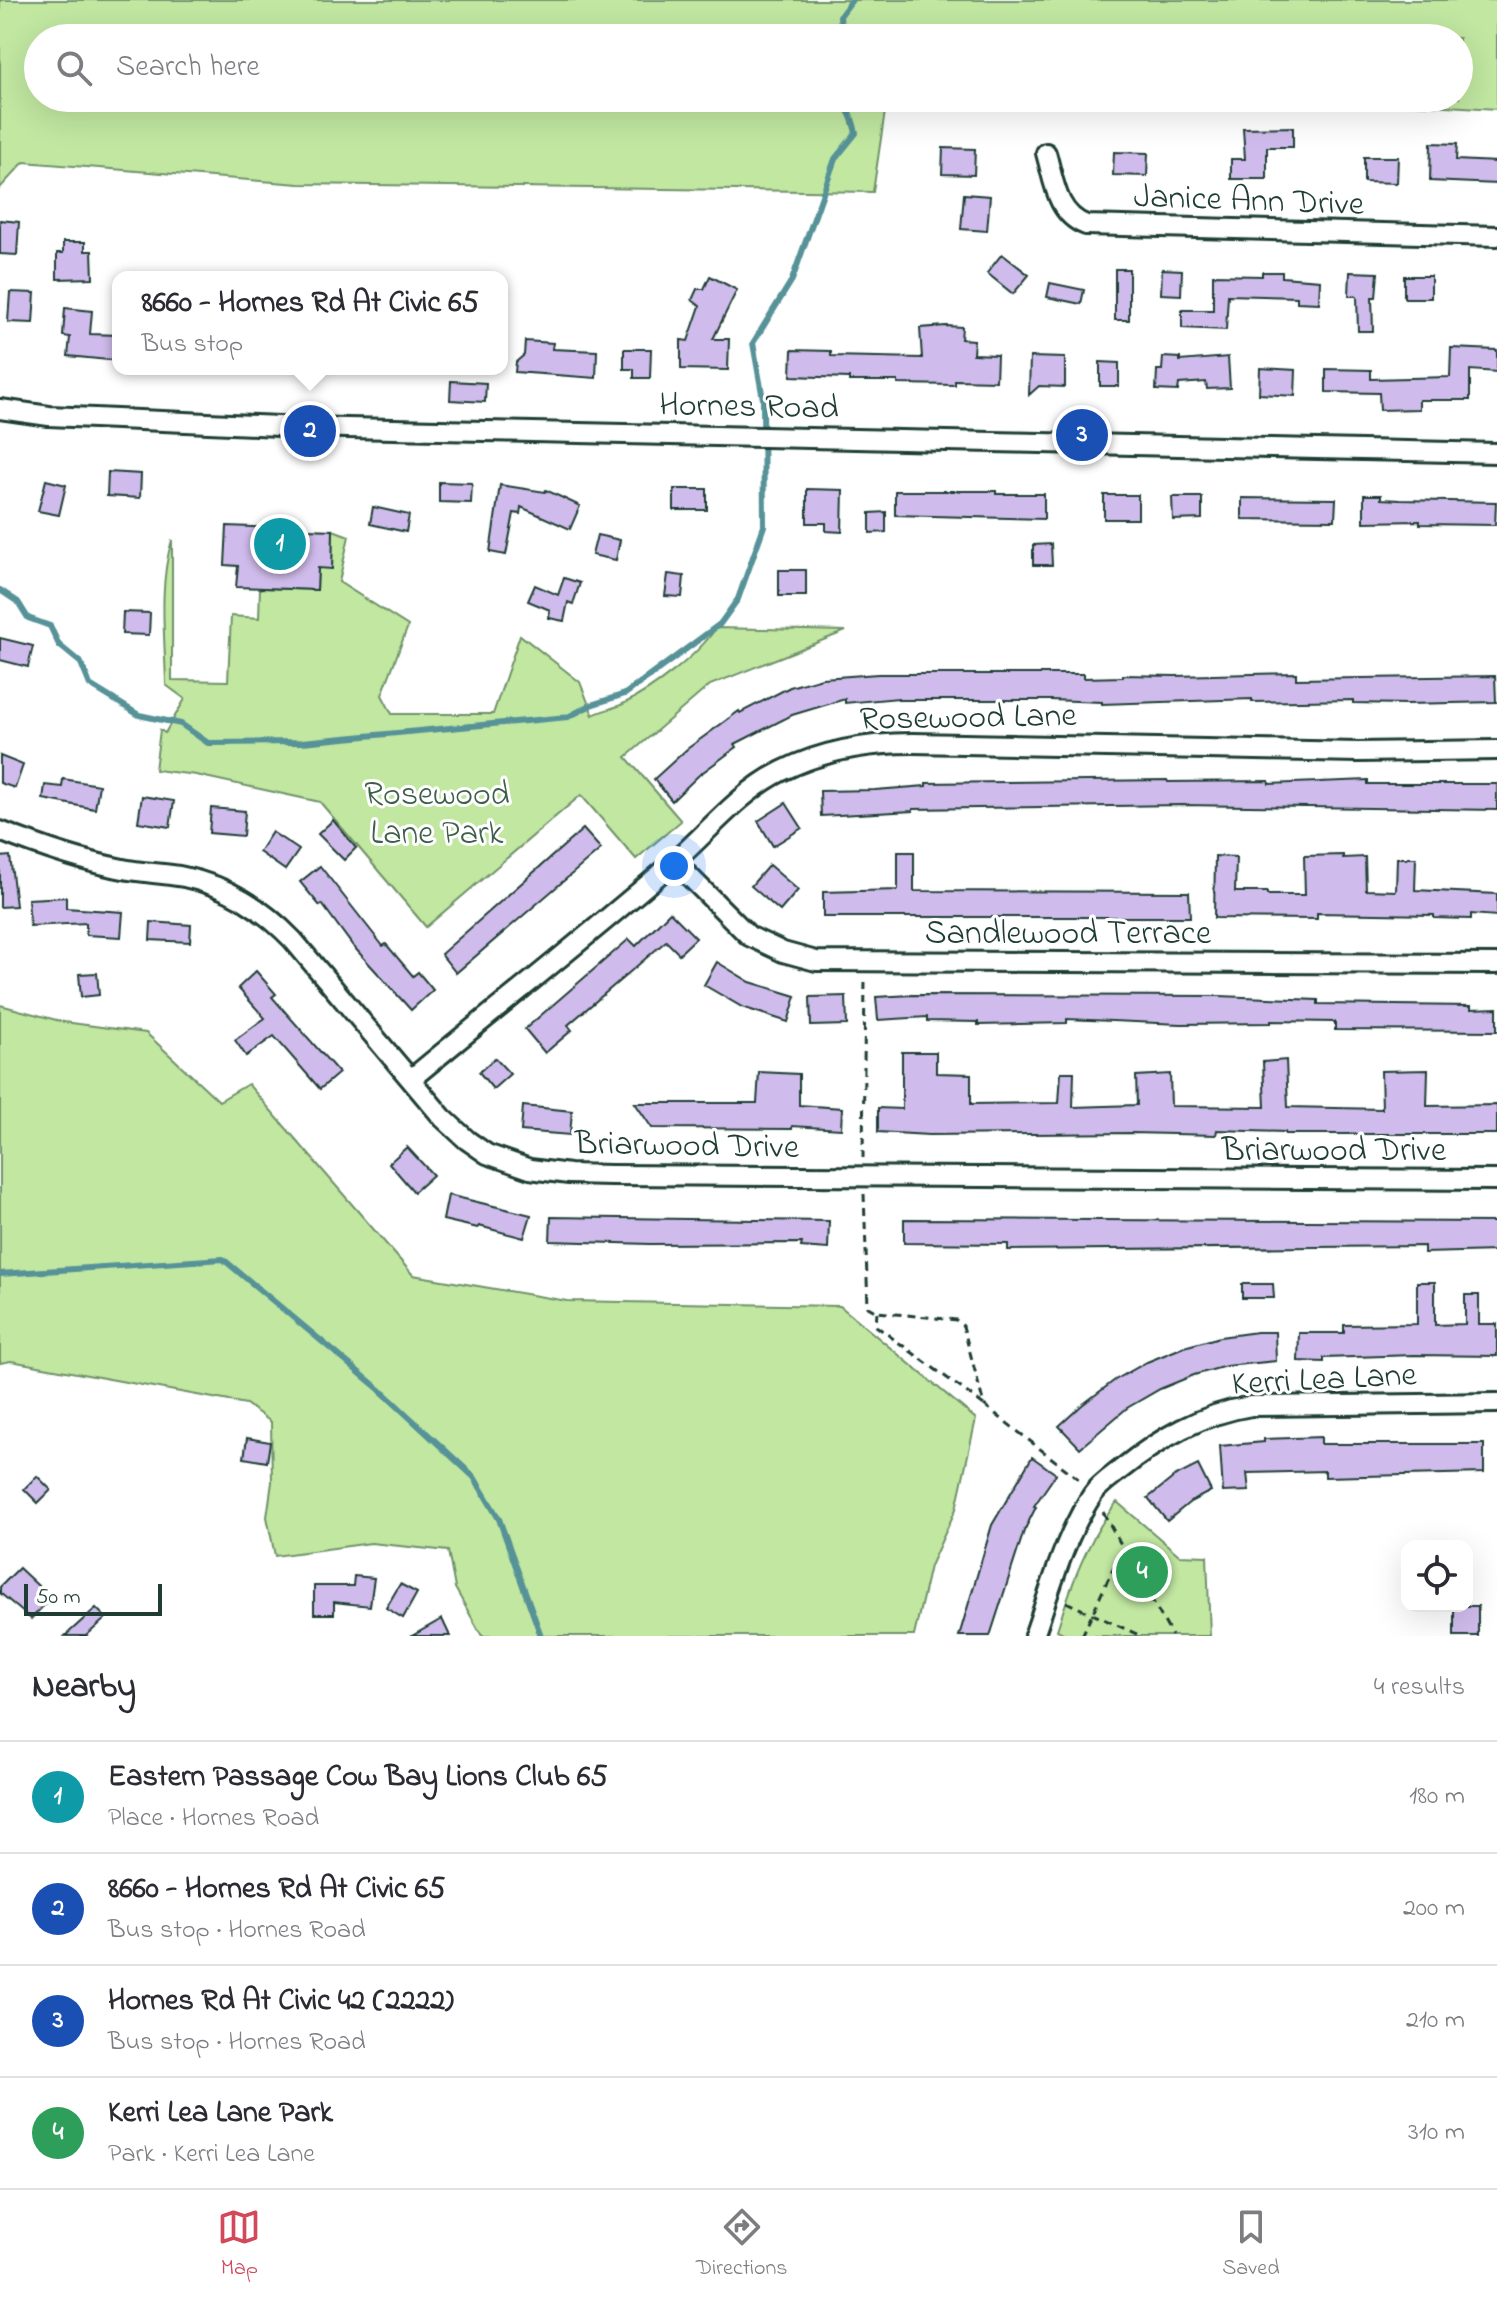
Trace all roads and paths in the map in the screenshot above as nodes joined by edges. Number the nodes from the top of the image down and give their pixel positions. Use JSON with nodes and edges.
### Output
{"nodes":[{"id":1,"x":1046,"y":153,"type":"dead end"},
{"id":2,"x":1497,"y":236,"type":"edge"},
{"id":3,"x":0,"y":409,"type":"edge"},
{"id":4,"x":1497,"y":453,"type":"edge"},
{"id":5,"x":1497,"y":750,"type":"edge"},
{"id":6,"x":0,"y":831,"type":"edge"},
{"id":7,"x":674,"y":861,"type":"junction"},
{"id":8,"x":865,"y":962,"type":"junction"},
{"id":9,"x":1497,"y":964,"type":"edge"},
{"id":10,"x":411,"y":1079,"type":"junction"},
{"id":11,"x":863,"y":1177,"type":"junction"},
{"id":12,"x":1497,"y":1180,"type":"edge"},
{"id":13,"x":877,"y":1312,"type":"junction"},
{"id":14,"x":1497,"y":1403,"type":"edge"},
{"id":15,"x":984,"y":1405,"type":"junction"},
{"id":16,"x":1095,"y":1491,"type":"junction"},
{"id":17,"x":1122,"y":1549,"type":"junction"},
{"id":18,"x":1048,"y":1594,"type":"junction"},
{"id":19,"x":1092,"y":1614,"type":"junction"},
{"id":20,"x":1034,"y":1636,"type":"edge"},
{"id":21,"x":1082,"y":1636,"type":"edge"},
{"id":22,"x":1141,"y":1636,"type":"edge"},
{"id":23,"x":1172,"y":1636,"type":"edge"}],
"edges":[{"from":1,"to":2,"type":"street","name":"Janice Ann Drive"},
{"from":3,"to":4,"type":"street","name":"Hornes Road"},
{"from":5,"to":7,"type":"street","name":"Rosewood Lane"},
{"from":6,"to":10,"type":"street","name":"Briarwood Drive"},
{"from":7,"to":8,"type":"street","name":"Sandlewood Terrace"},
{"from":7,"to":10,"type":"street","name":"Rosewood Lane"},
{"from":8,"to":9,"type":"street","name":"Sandlewood Terrace"},
{"from":8,"to":11,"type":"path"},
{"from":10,"to":11,"type":"street","name":"Briarwood Drive"},
{"from":11,"to":12,"type":"street","name":"Briarwood Drive"},
{"from":11,"to":13,"type":"path"},
{"from":13,"to":15,"type":"path"},
{"from":13,"to":15,"type":"path"},
{"from":14,"to":16,"type":"street","name":"Kerri Lea Lane"},
{"from":15,"to":16,"type":"path"},
{"from":16,"to":17,"type":"path"},
{"from":16,"to":18,"type":"street","name":"Kerri Lea Lane"},
{"from":17,"to":19,"type":"path"},
{"from":17,"to":23,"type":"path"},
{"from":18,"to":19,"type":"path"},
{"from":18,"to":20,"type":"street","name":"Kerri Lea Lane"},
{"from":19,"to":21,"type":"path"},
{"from":19,"to":22,"type":"path"}]}
